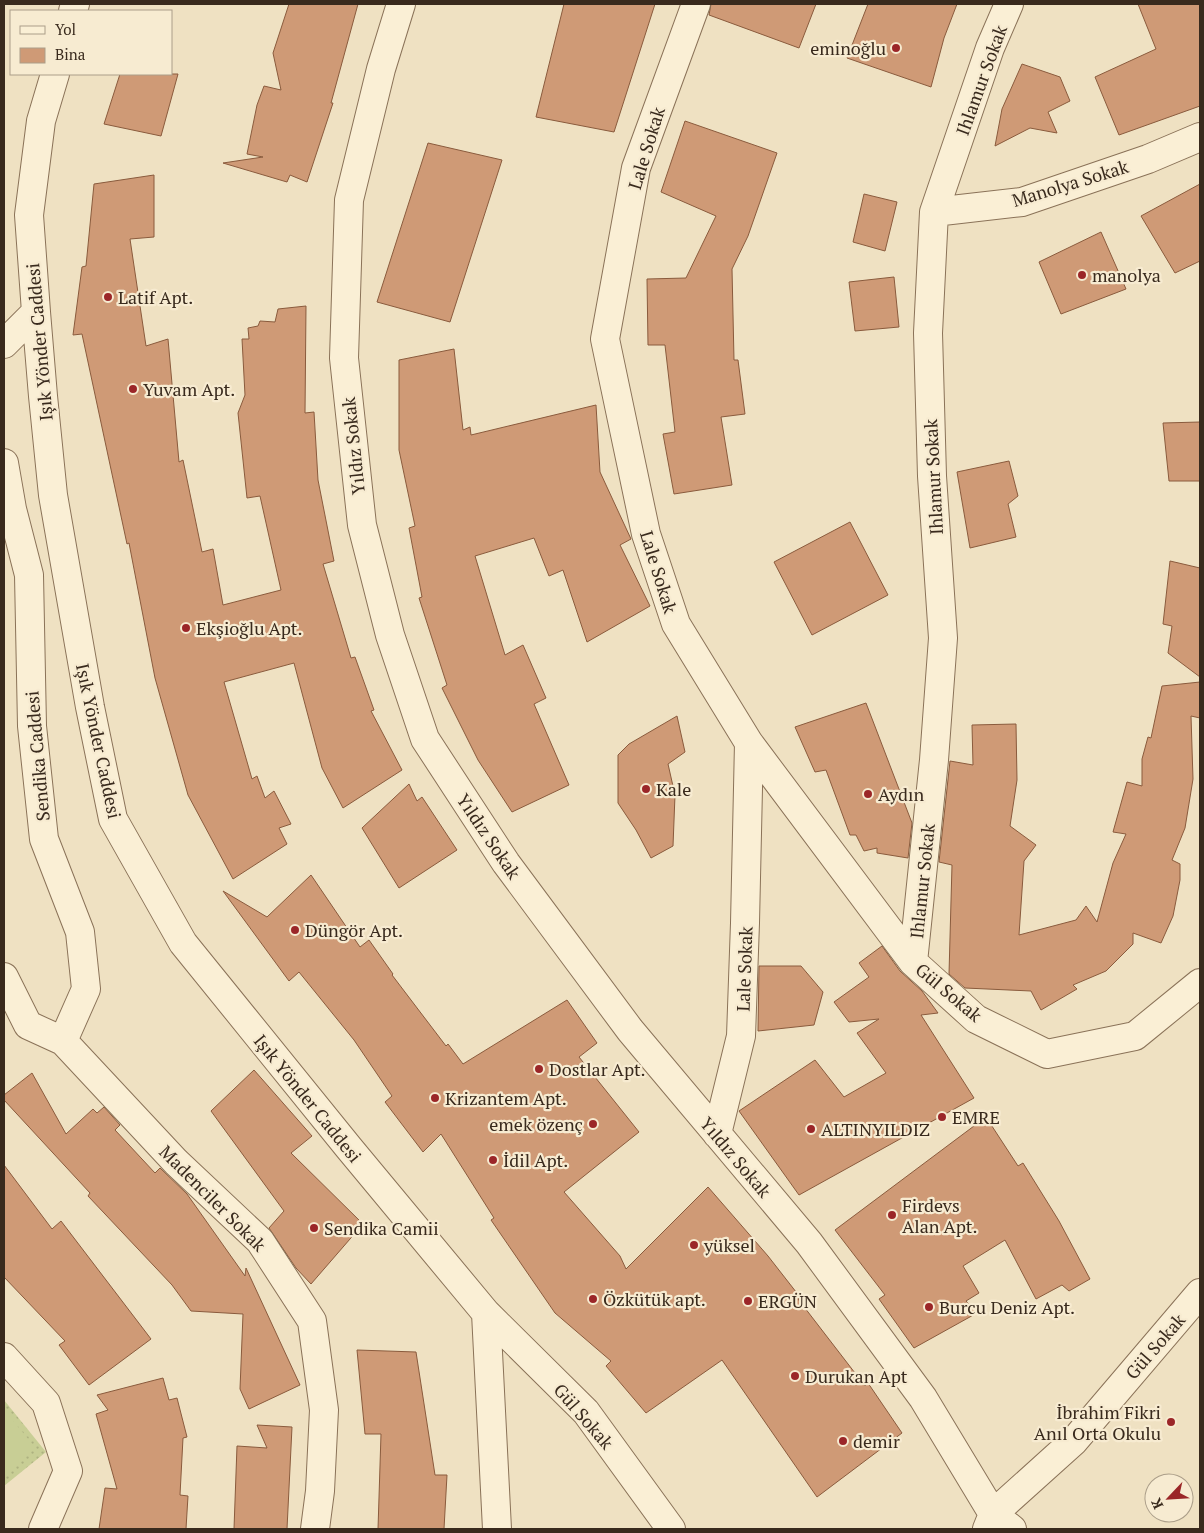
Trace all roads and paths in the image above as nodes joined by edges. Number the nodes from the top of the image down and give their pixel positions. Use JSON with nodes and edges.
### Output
{"nodes":[{"id":1,"x":401,"y":4,"type":"edge"},
{"id":2,"x":696,"y":4,"type":"edge"},
{"id":3,"x":1009,"y":4,"type":"edge"},
{"id":4,"x":55,"y":75,"type":"edge"},
{"id":5,"x":1200,"y":137,"type":"edge"},
{"id":6,"x":934,"y":212,"type":"junction"},
{"id":7,"x":36,"y":312,"type":"junction"},
{"id":8,"x":4,"y":344,"type":"edge"},
{"id":9,"x":4,"y":463,"type":"edge"},
{"id":10,"x":748,"y":743,"type":"junction"},
{"id":11,"x":913,"y":962,"type":"junction"},
{"id":12,"x":4,"y":977,"type":"edge"},
{"id":13,"x":1200,"y":983,"type":"edge"},
{"id":14,"x":63,"y":1041,"type":"junction"},
{"id":15,"x":717,"y":1134,"type":"junction"},
{"id":16,"x":1200,"y":1293,"type":"edge"},
{"id":17,"x":486,"y":1313,"type":"junction"},
{"id":18,"x":4,"y":1356,"type":"edge"},
{"id":19,"x":997,"y":1524,"type":"edge"},
{"id":20,"x":43,"y":1529,"type":"edge"},
{"id":21,"x":315,"y":1529,"type":"edge"},
{"id":22,"x":497,"y":1529,"type":"edge"},
{"id":23,"x":671,"y":1529,"type":"edge"}],
"edges":[{"from":1,"to":15,"type":"street","name":"Yıldız Sokak"},
{"from":2,"to":10,"type":"street","name":"Lale Sokak"},
{"from":3,"to":6,"type":"street","name":"Ihlamur Sokak"},
{"from":4,"to":7,"type":"street","name":"Işık Yönder Caddesi"},
{"from":5,"to":6,"type":"street","name":"Manolya Sokak"},
{"from":6,"to":11,"type":"street","name":"Ihlamur Sokak"},
{"from":7,"to":8,"type":"street"},
{"from":7,"to":17,"type":"street","name":"Işık Yönder Caddesi"},
{"from":9,"to":14,"type":"street","name":"Sendika Caddesi"},
{"from":10,"to":11,"type":"street","name":"Gül Sokak"},
{"from":10,"to":15,"type":"street","name":"Lale Sokak"},
{"from":11,"to":13,"type":"street","name":"Gül Sokak"},
{"from":12,"to":14,"type":"street"},
{"from":14,"to":21,"type":"street","name":"Madenciler Sokak"},
{"from":15,"to":19,"type":"street","name":"Yıldız Sokak"},
{"from":16,"to":19,"type":"street","name":"Gül Sokak"},
{"from":17,"to":22,"type":"street"},
{"from":17,"to":23,"type":"street","name":"Gül Sokak"},
{"from":18,"to":20,"type":"street"}]}
